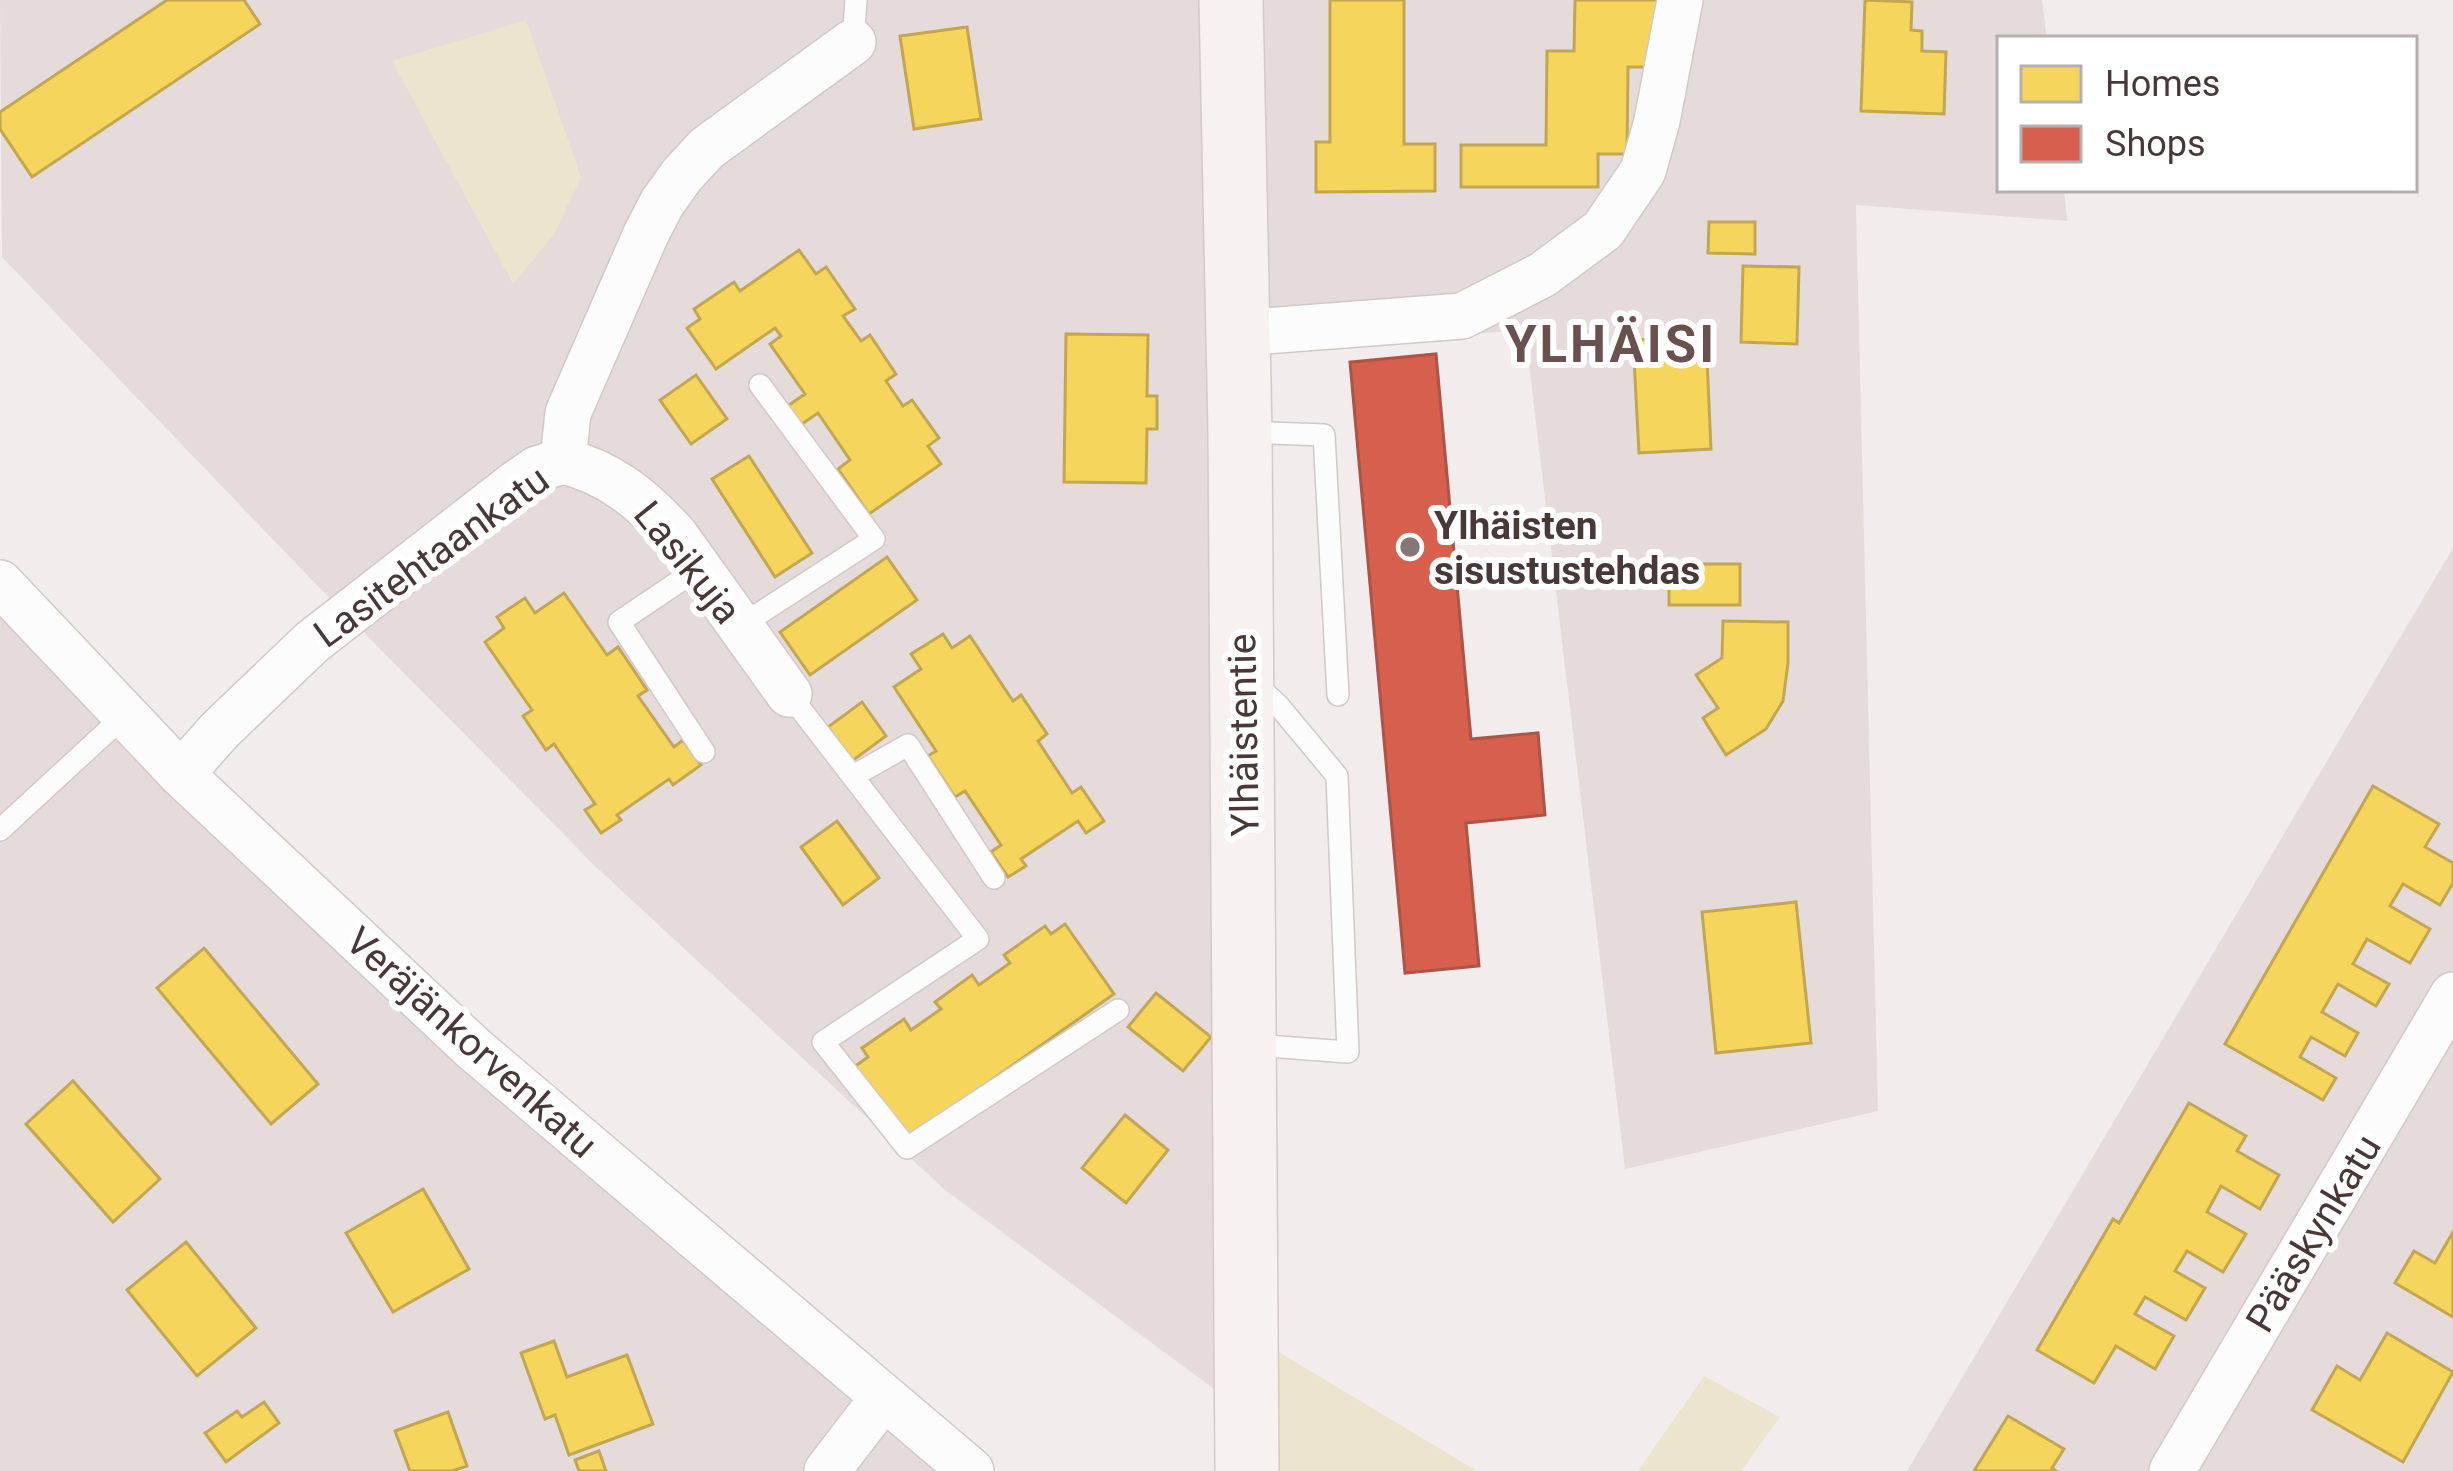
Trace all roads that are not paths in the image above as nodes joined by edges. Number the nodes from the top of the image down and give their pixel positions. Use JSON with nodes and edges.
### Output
{"nodes":[{"id":1,"x":1231,"y":0,"type":"edge"},
{"id":2,"x":1680,"y":0,"type":"edge"},
{"id":3,"x":854,"y":21,"type":"edge"},
{"id":4,"x":1238,"y":333,"type":"junction"},
{"id":5,"x":760,"y":386,"type":"dead end"},
{"id":6,"x":1240,"y":432,"type":"junction"},
{"id":7,"x":563,"y":460,"type":"junction"},
{"id":8,"x":699,"y":568,"type":"junction"},
{"id":9,"x":0,"y":583,"type":"edge"},
{"id":10,"x":740,"y":626,"type":"junction"},
{"id":11,"x":1242,"y":672,"type":"junction"},
{"id":12,"x":788,"y":694,"type":"joint"},
{"id":13,"x":1338,"y":695,"type":"dead end"},
{"id":14,"x":125,"y":715,"type":"junction"},
{"id":15,"x":704,"y":752,"type":"dead end"},
{"id":16,"x":181,"y":774,"type":"junction"},
{"id":17,"x":853,"y":776,"type":"junction"},
{"id":18,"x":0,"y":830,"type":"edge"},
{"id":19,"x":994,"y":878,"type":"dead end"},
{"id":20,"x":2453,"y":995,"type":"edge"},
{"id":21,"x":1118,"y":1010,"type":"dead end"},
{"id":22,"x":1246,"y":1044,"type":"junction"},
{"id":23,"x":883,"y":1398,"type":"junction"},
{"id":24,"x":827,"y":1471,"type":"edge"},
{"id":25,"x":971,"y":1471,"type":"edge"},
{"id":26,"x":1247,"y":1471,"type":"edge"},
{"id":27,"x":2172,"y":1471,"type":"edge"}],
"edges":[{"from":1,"to":4,"type":"street","name":"Ylhäistentie"},
{"from":2,"to":4,"type":"street"},
{"from":3,"to":7,"type":"street","name":"Lasitehtaankatu"},
{"from":4,"to":6,"type":"street","name":"Ylhäistentie"},
{"from":5,"to":10,"type":"lane"},
{"from":6,"to":11,"type":"street","name":"Ylhäistentie"},
{"from":6,"to":13,"type":"lane"},
{"from":7,"to":8,"type":"street","name":"Lasikuja"},
{"from":7,"to":16,"type":"street","name":"Lasitehtaankatu"},
{"from":8,"to":10,"type":"street","name":"Lasikuja"},
{"from":8,"to":15,"type":"lane"},
{"from":9,"to":14,"type":"street","name":"Veräjänkorvenkatu"},
{"from":10,"to":12,"type":"street","name":"Lasikuja"},
{"from":11,"to":22,"type":"street","name":"Ylhäistentie"},
{"from":11,"to":22,"type":"lane"},
{"from":12,"to":17,"type":"lane"},
{"from":14,"to":16,"type":"street","name":"Veräjänkorvenkatu"},
{"from":14,"to":18,"type":"lane"},
{"from":16,"to":23,"type":"street","name":"Veräjänkorvenkatu"},
{"from":17,"to":19,"type":"lane"},
{"from":17,"to":21,"type":"lane"},
{"from":20,"to":27,"type":"street","name":"Pääskynkatu"},
{"from":22,"to":26,"type":"street","name":"Ylhäistentie"},
{"from":23,"to":24,"type":"street"},
{"from":23,"to":25,"type":"street","name":"Veräjänkorvenkatu"}]}
